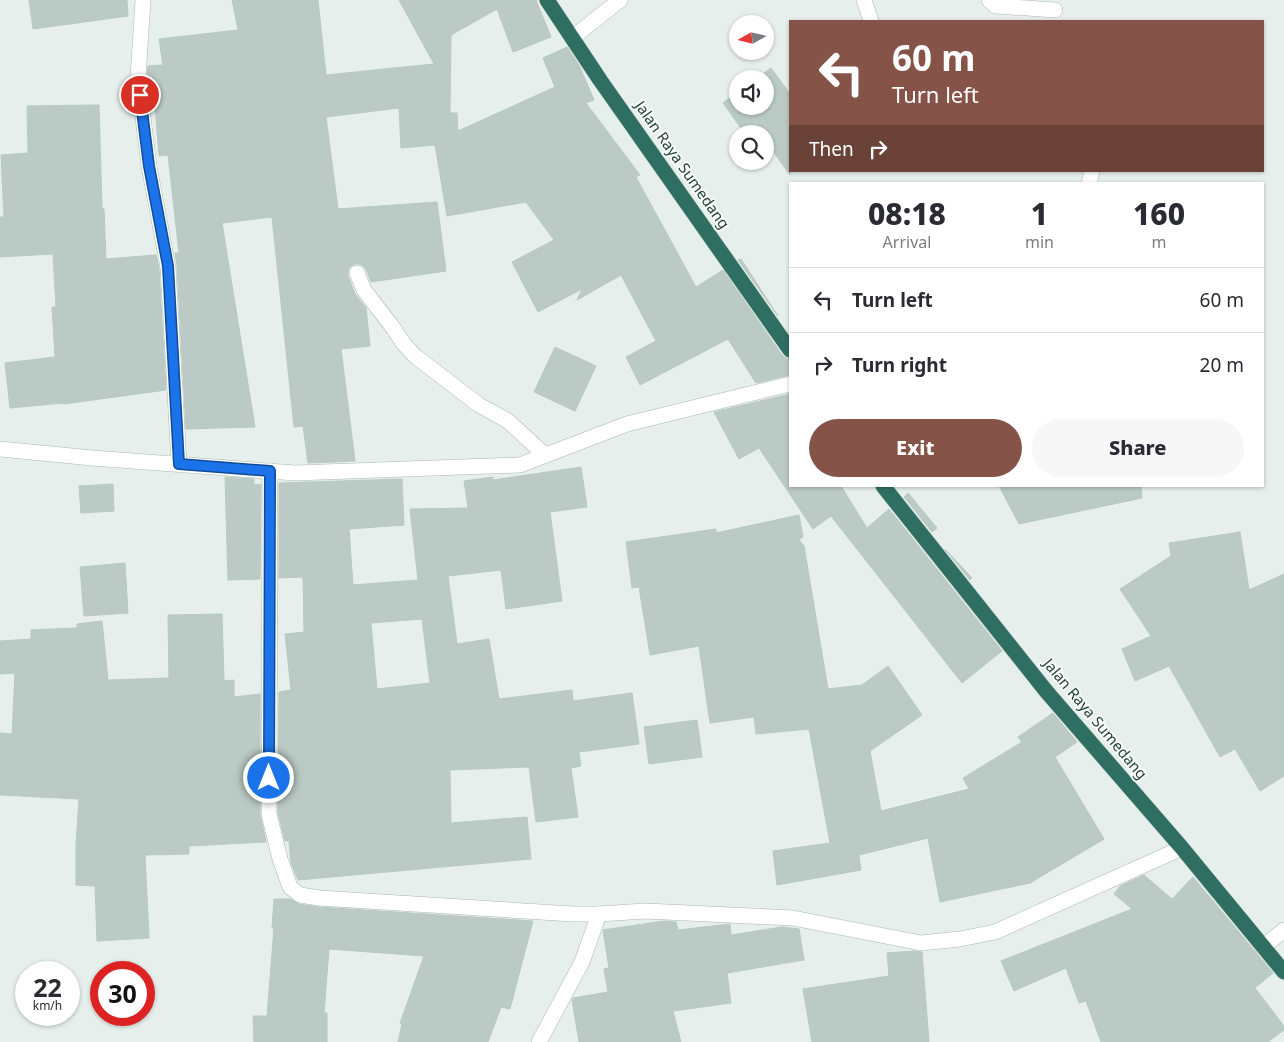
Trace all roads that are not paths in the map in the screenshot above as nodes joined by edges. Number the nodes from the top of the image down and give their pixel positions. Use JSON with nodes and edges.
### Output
{"nodes":[{"id":1,"x":143,"y":0,"type":"edge"},
{"id":2,"x":547,"y":0,"type":"edge"},
{"id":3,"x":620,"y":0,"type":"edge"},
{"id":4,"x":864,"y":0,"type":"edge"},
{"id":5,"x":989,"y":0,"type":"edge"},
{"id":6,"x":1055,"y":10,"type":"edge"},
{"id":7,"x":871,"y":20,"type":"edge"},
{"id":8,"x":572,"y":38,"type":"junction"},
{"id":9,"x":357,"y":273,"type":"dead end"},
{"id":10,"x":789,"y":349,"type":"edge"},
{"id":11,"x":789,"y":384,"type":"edge"},
{"id":12,"x":0,"y":449,"type":"edge"},
{"id":13,"x":545,"y":455,"type":"junction"},
{"id":14,"x":179,"y":464,"type":"junction"},
{"id":15,"x":270,"y":471,"type":"junction"},
{"id":16,"x":884,"y":487,"type":"edge"},
{"id":17,"x":1182,"y":848,"type":"junction"},
{"id":18,"x":599,"y":914,"type":"junction"},
{"id":19,"x":1284,"y":930,"type":"edge"},
{"id":20,"x":1263,"y":947,"type":"junction"},
{"id":21,"x":1284,"y":972,"type":"edge"},
{"id":22,"x":539,"y":1042,"type":"edge"}],
"edges":[{"from":1,"to":14,"type":"street"},
{"from":2,"to":8,"type":"highway","name":"Jalan Raya Sumedang"},
{"from":3,"to":8,"type":"street"},
{"from":4,"to":7,"type":"street"},
{"from":5,"to":6,"type":"street"},
{"from":8,"to":10,"type":"highway","name":"Jalan Raya Sumedang"},
{"from":9,"to":13,"type":"street"},
{"from":11,"to":13,"type":"street"},
{"from":12,"to":14,"type":"street"},
{"from":13,"to":15,"type":"street"},
{"from":14,"to":15,"type":"street"},
{"from":15,"to":18,"type":"street"},
{"from":16,"to":17,"type":"highway","name":"Jalan Raya Sumedang"},
{"from":17,"to":18,"type":"street"},
{"from":17,"to":20,"type":"highway","name":"Jalan Raya Sumedang"},
{"from":18,"to":22,"type":"street"},
{"from":19,"to":20,"type":"street"},
{"from":20,"to":21,"type":"highway","name":"Jalan Raya Sumedang"}]}
